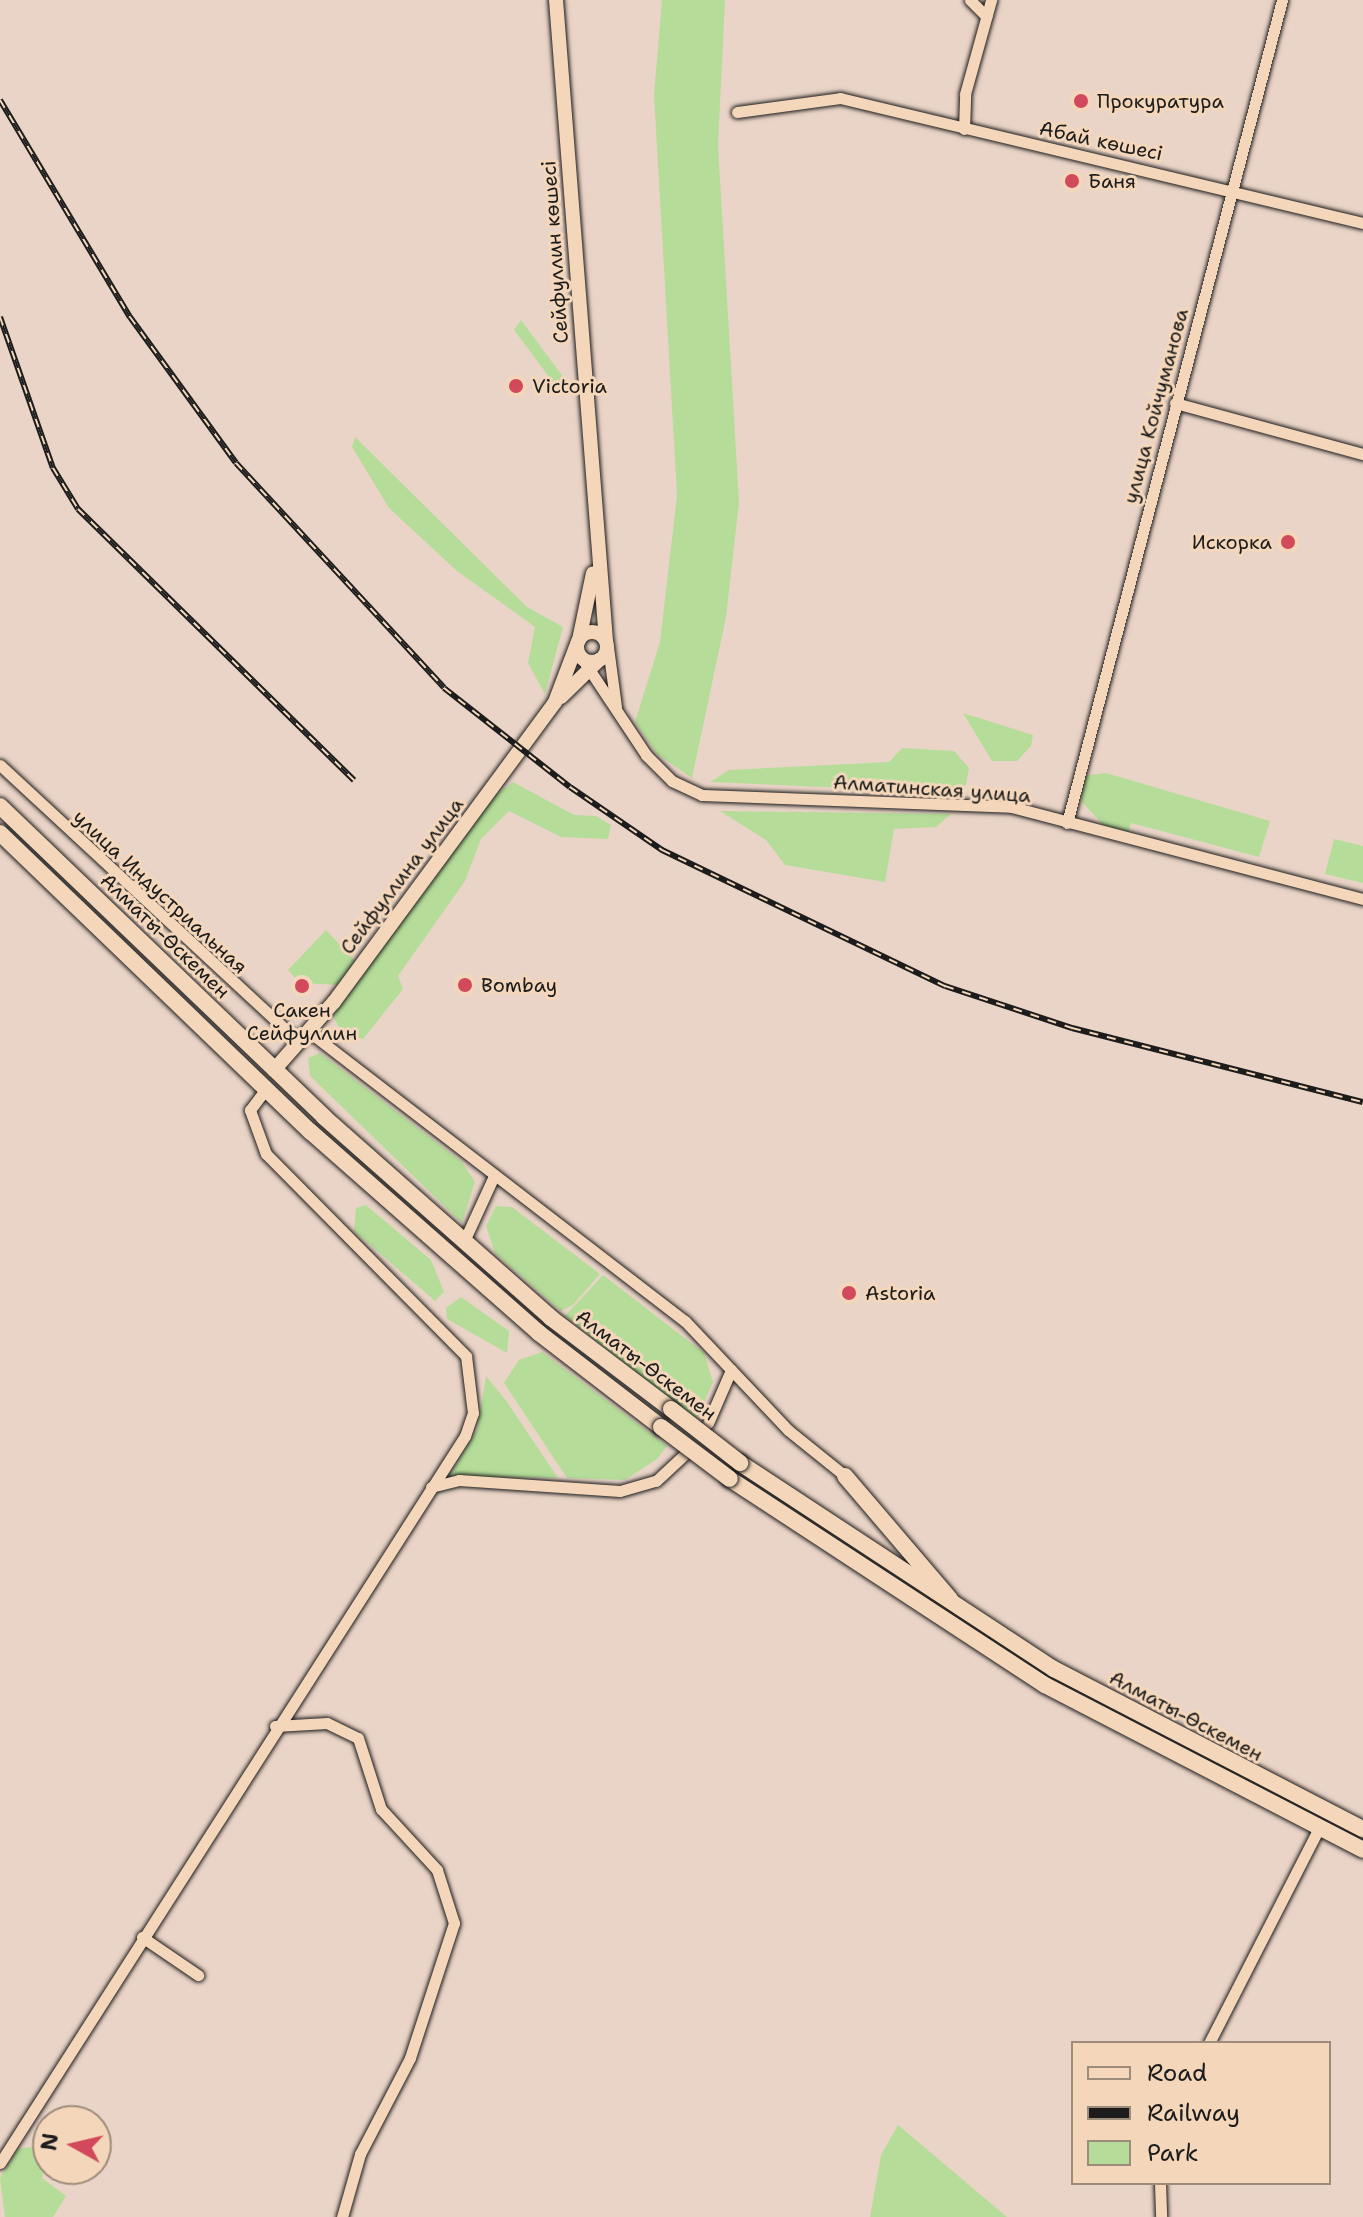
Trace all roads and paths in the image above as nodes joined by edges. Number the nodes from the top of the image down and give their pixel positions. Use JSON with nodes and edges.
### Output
{"nodes":[{"id":1,"x":556,"y":0,"type":"edge"},
{"id":2,"x":970,"y":0,"type":"edge"},
{"id":3,"x":991,"y":0,"type":"edge"},
{"id":4,"x":1282,"y":0,"type":"edge"},
{"id":5,"x":986,"y":16,"type":"junction"},
{"id":6,"x":737,"y":112,"type":"dead end"},
{"id":7,"x":964,"y":129,"type":"junction"},
{"id":8,"x":1231,"y":189,"type":"junction"},
{"id":9,"x":1363,"y":223,"type":"edge"},
{"id":10,"x":1175,"y":403,"type":"junction"},
{"id":11,"x":1363,"y":454,"type":"edge"},
{"id":12,"x":596,"y":548,"type":"junction"},
{"id":13,"x":579,"y":647,"type":"junction"},
{"id":14,"x":601,"y":655,"type":"junction"},
{"id":15,"x":555,"y":702,"type":"junction"},
{"id":16,"x":619,"y":715,"type":"junction"},
{"id":17,"x":0,"y":765,"type":"edge"},
{"id":18,"x":0,"y":806,"type":"edge"},
{"id":19,"x":1067,"y":823,"type":"junction"},
{"id":20,"x":0,"y":833,"type":"edge"},
{"id":21,"x":1363,"y":899,"type":"edge"},
{"id":22,"x":304,"y":1036,"type":"junction"},
{"id":23,"x":274,"y":1070,"type":"junction"},
{"id":24,"x":266,"y":1089,"type":"junction"},
{"id":25,"x":494,"y":1176,"type":"junction"},
{"id":26,"x":465,"y":1239,"type":"junction"},
{"id":27,"x":731,"y":1370,"type":"junction"},
{"id":28,"x":708,"y":1423,"type":"dead end"},
{"id":29,"x":683,"y":1456,"type":"dead end"},
{"id":30,"x":845,"y":1476,"type":"joint"},
{"id":31,"x":430,"y":1487,"type":"junction"},
{"id":32,"x":955,"y":1606,"type":"junction"},
{"id":33,"x":275,"y":1726,"type":"junction"},
{"id":34,"x":1363,"y":1829,"type":"edge"},
{"id":35,"x":1318,"y":1830,"type":"junction"},
{"id":36,"x":1363,"y":1850,"type":"edge"},
{"id":37,"x":142,"y":1937,"type":"junction"},
{"id":38,"x":198,"y":1975,"type":"dead end"},
{"id":39,"x":1210,"y":2041,"type":"edge"},
{"id":40,"x":0,"y":2163,"type":"edge"},
{"id":41,"x":1160,"y":2185,"type":"edge"},
{"id":42,"x":342,"y":2217,"type":"edge"},
{"id":43,"x":1161,"y":2217,"type":"edge"}],
"edges":[{"from":1,"to":12,"type":"main road","name":"Сейфуллин көшесі"},
{"from":2,"to":5,"type":"street"},
{"from":3,"to":5,"type":"street"},
{"from":4,"to":8,"type":"street","name":"улица Койчуманова"},
{"from":5,"to":7,"type":"street"},
{"from":6,"to":7,"type":"street","name":"Абай көшесі"},
{"from":7,"to":8,"type":"street","name":"Абай көшесі"},
{"from":8,"to":9,"type":"street","name":"Абай көшесі"},
{"from":8,"to":10,"type":"street","name":"улица Койчуманова"},
{"from":10,"to":11,"type":"street"},
{"from":10,"to":19,"type":"street","name":"улица Койчуманова"},
{"from":12,"to":13,"type":"main road"},
{"from":12,"to":14,"type":"main road"},
{"from":13,"to":14,"type":"main road"},
{"from":13,"to":14,"type":"main road"},
{"from":13,"to":15,"type":"main road"},
{"from":14,"to":15,"type":"main road"},
{"from":14,"to":16,"type":"street"},
{"from":14,"to":16,"type":"street","name":"Алматинская улица"},
{"from":15,"to":22,"type":"main road","name":"Сейфуллина улица"},
{"from":16,"to":19,"type":"street","name":"Алматинская улица"},
{"from":17,"to":22,"type":"street","name":"улица Индустриальная"},
{"from":18,"to":23,"type":"highway","name":"Алматы-Өскемен"},
{"from":19,"to":21,"type":"street","name":"Алматинская улица"},
{"from":20,"to":24,"type":"highway","name":"Алматы-Өскемен"},
{"from":22,"to":23,"type":"main road","name":"Сейфуллина улица"},
{"from":22,"to":25,"type":"street","name":"улица Индустриальная"},
{"from":23,"to":26,"type":"highway","name":"Алматы-Өскемен"},
{"from":24,"to":31,"type":"street"},
{"from":24,"to":35,"type":"highway","name":"Алматы-Өскемен","bridge":true},
{"from":25,"to":26,"type":"street"},
{"from":25,"to":27,"type":"street","name":"улица Индустриальная"},
{"from":26,"to":32,"type":"highway","name":"Алматы-Өскемен","bridge":true},
{"from":27,"to":28,"type":"street"},
{"from":27,"to":30,"type":"street"},
{"from":29,"to":31,"type":"street"},
{"from":30,"to":32,"type":"highway"},
{"from":31,"to":33,"type":"street"},
{"from":32,"to":34,"type":"highway","name":"Алматы-Өскемен"},
{"from":33,"to":37,"type":"street"},
{"from":33,"to":42,"type":"street"},
{"from":35,"to":36,"type":"highway","name":"Алматы-Өскемен"},
{"from":35,"to":39,"type":"street"},
{"from":37,"to":38,"type":"street"},
{"from":37,"to":40,"type":"street"},
{"from":41,"to":43,"type":"street"}]}
